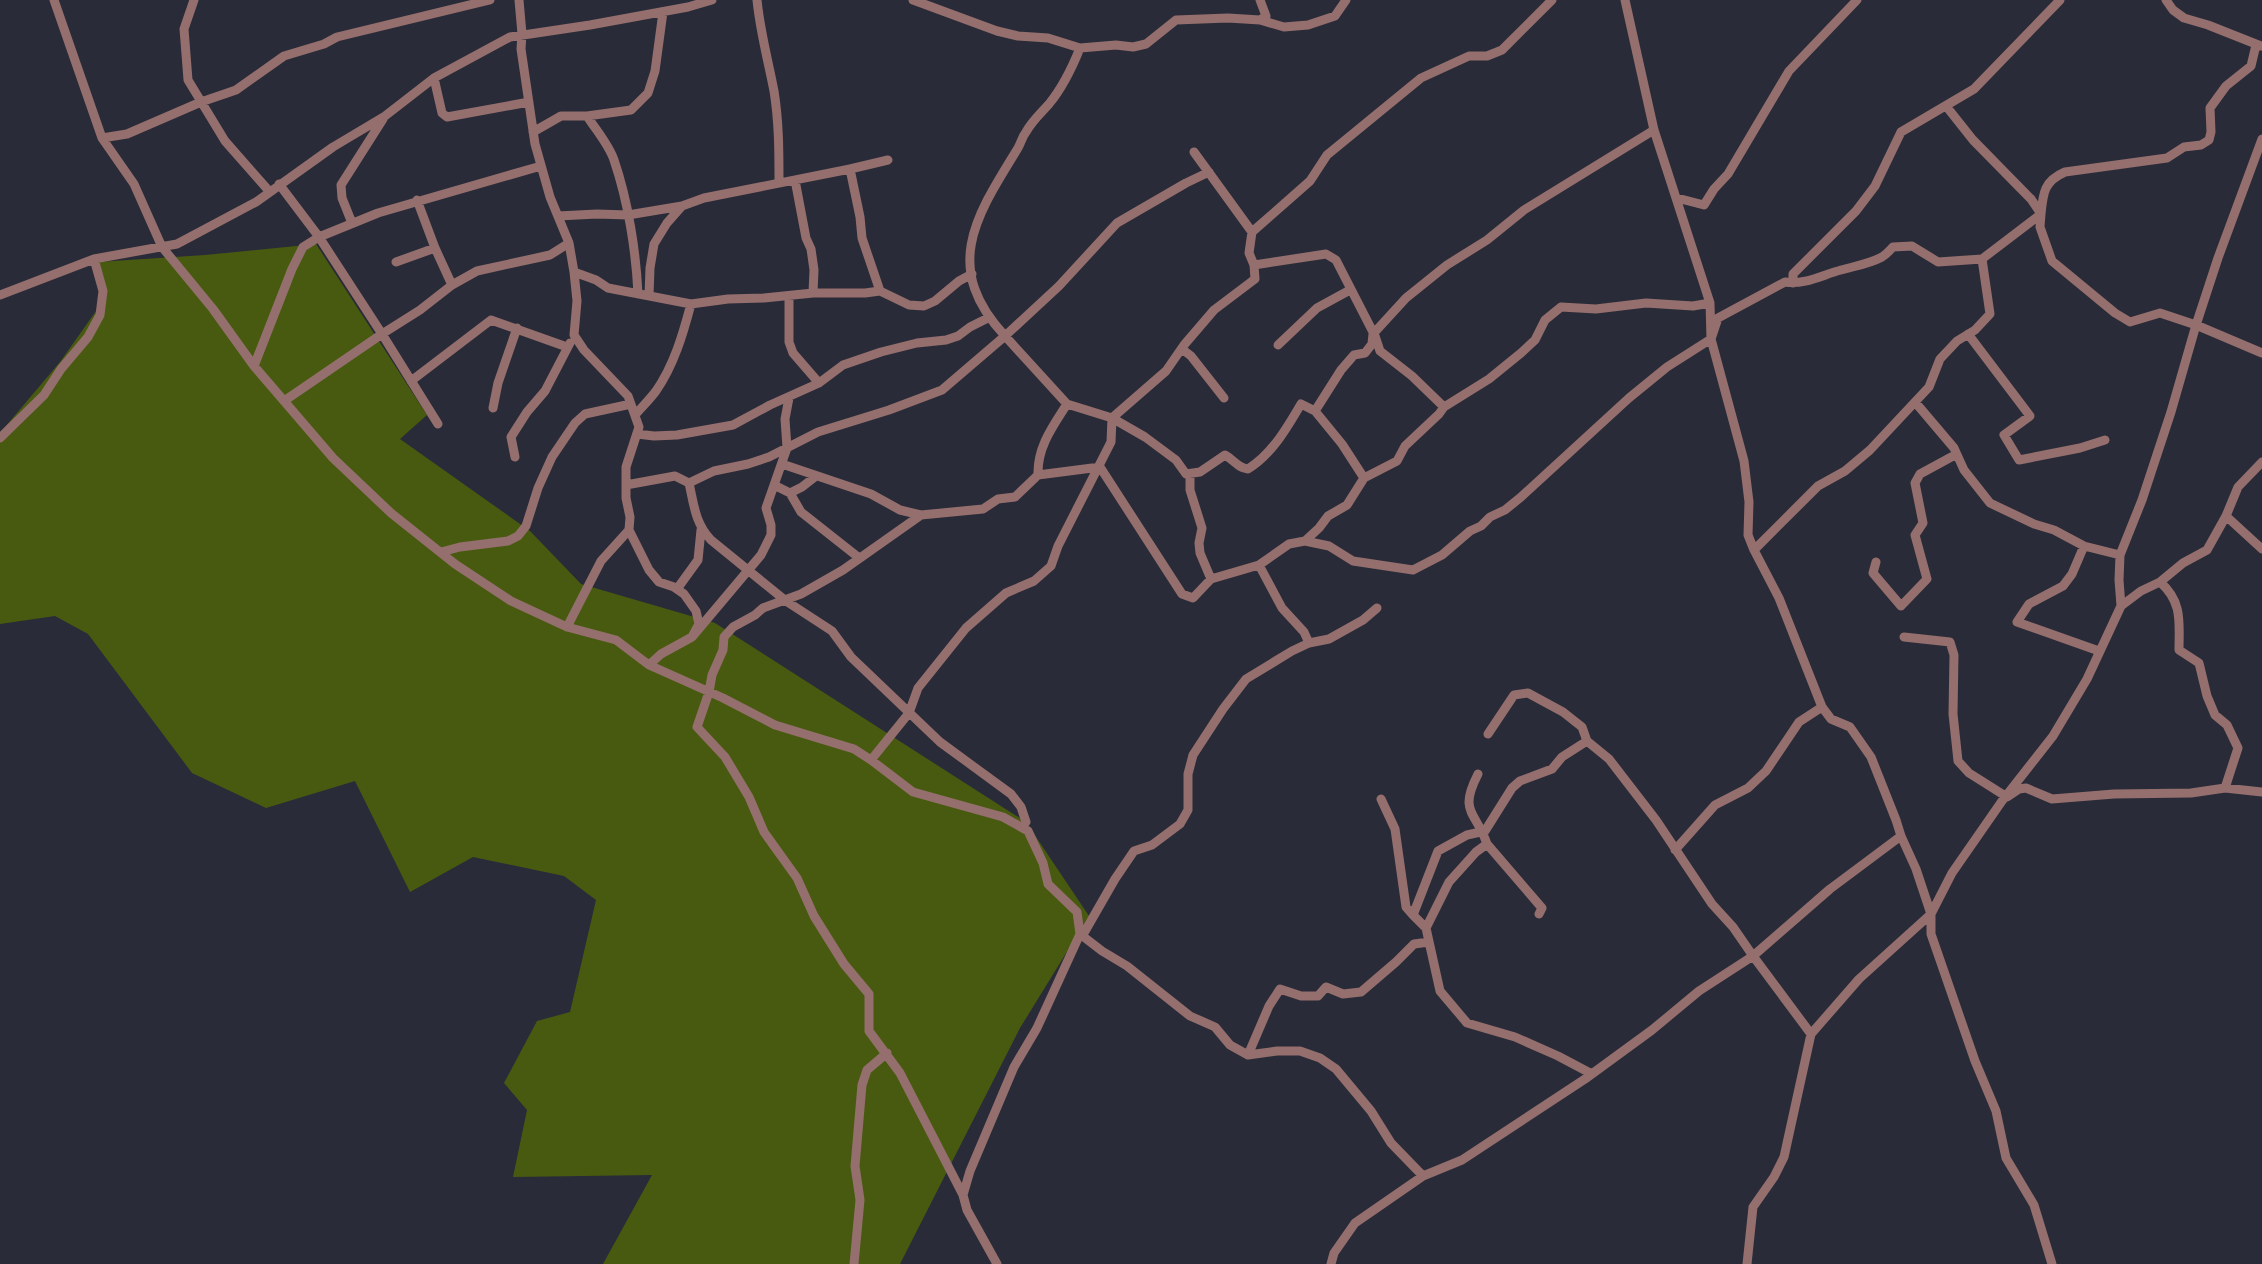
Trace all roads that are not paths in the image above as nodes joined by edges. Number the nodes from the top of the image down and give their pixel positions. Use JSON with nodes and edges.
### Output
{"nodes":[{"id":1,"x":54,"y":0,"type":"edge"},
{"id":2,"x":194,"y":0,"type":"edge"},
{"id":3,"x":490,"y":0,"type":"edge"},
{"id":4,"x":519,"y":0,"type":"edge"},
{"id":5,"x":712,"y":0,"type":"edge"},
{"id":6,"x":758,"y":0,"type":"edge"},
{"id":7,"x":913,"y":0,"type":"edge"},
{"id":8,"x":1260,"y":0,"type":"edge"},
{"id":9,"x":1346,"y":0,"type":"edge"},
{"id":10,"x":1552,"y":0,"type":"edge"},
{"id":11,"x":1625,"y":0,"type":"edge"},
{"id":12,"x":1857,"y":0,"type":"edge"},
{"id":13,"x":2060,"y":0,"type":"edge"},
{"id":14,"x":2166,"y":0,"type":"edge"},
{"id":15,"x":663,"y":12,"type":"junction"},
{"id":16,"x":1260,"y":20,"type":"junction"},
{"id":17,"x":522,"y":34,"type":"junction"},
{"id":18,"x":2259,"y":46,"type":"edge"},
{"id":19,"x":1080,"y":48,"type":"junction"},
{"id":20,"x":434,"y":78,"type":"junction"},
{"id":21,"x":201,"y":102,"type":"junction"},
{"id":22,"x":529,"y":102,"type":"junction"},
{"id":23,"x":1946,"y":106,"type":"junction"},
{"id":24,"x":385,"y":116,"type":"junction"},
{"id":25,"x":587,"y":116,"type":"junction"},
{"id":26,"x":1654,"y":130,"type":"junction"},
{"id":27,"x":533,"y":132,"type":"junction"},
{"id":28,"x":102,"y":138,"type":"junction"},
{"id":29,"x":2262,"y":140,"type":"edge"},
{"id":30,"x":1194,"y":152,"type":"dead end"},
{"id":31,"x":888,"y":160,"type":"dead end"},
{"id":32,"x":541,"y":166,"type":"junction"},
{"id":33,"x":850,"y":169,"type":"junction"},
{"id":34,"x":1209,"y":172,"type":"junction"},
{"id":35,"x":795,"y":180,"type":"junction"},
{"id":36,"x":779,"y":183,"type":"junction"},
{"id":37,"x":279,"y":184,"type":"junction"},
{"id":38,"x":269,"y":191,"type":"junction"},
{"id":39,"x":1677,"y":198,"type":"junction"},
{"id":40,"x":417,"y":200,"type":"junction"},
{"id":41,"x":682,"y":206,"type":"junction"},
{"id":42,"x":2041,"y":214,"type":"junction"},
{"id":43,"x":628,"y":215,"type":"junction"},
{"id":44,"x":558,"y":216,"type":"junction"},
{"id":45,"x":351,"y":223,"type":"junction"},
{"id":46,"x":1251,"y":232,"type":"junction"},
{"id":47,"x":319,"y":237,"type":"junction"},
{"id":48,"x":570,"y":243,"type":"junction"},
{"id":49,"x":162,"y":247,"type":"junction"},
{"id":50,"x":435,"y":248,"type":"junction"},
{"id":51,"x":94,"y":259,"type":"junction"},
{"id":52,"x":1982,"y":259,"type":"junction"},
{"id":53,"x":396,"y":262,"type":"dead end"},
{"id":54,"x":1254,"y":265,"type":"junction"},
{"id":55,"x":574,"y":272,"type":"junction"},
{"id":56,"x":972,"y":274,"type":"junction"},
{"id":57,"x":1793,"y":284,"type":"junction"},
{"id":58,"x":452,"y":285,"type":"junction"},
{"id":59,"x":1350,"y":290,"type":"junction"},
{"id":60,"x":880,"y":291,"type":"junction"},
{"id":61,"x":813,"y":293,"type":"junction"},
{"id":62,"x":0,"y":294,"type":"edge"},
{"id":63,"x":639,"y":294,"type":"junction"},
{"id":64,"x":649,"y":296,"type":"junction"},
{"id":65,"x":789,"y":296,"type":"junction"},
{"id":66,"x":1710,"y":303,"type":"junction"},
{"id":67,"x":691,"y":304,"type":"junction"},
{"id":68,"x":988,"y":318,"type":"junction"},
{"id":69,"x":2196,"y":325,"type":"junction"},
{"id":70,"x":518,"y":328,"type":"junction"},
{"id":71,"x":382,"y":333,"type":"junction"},
{"id":72,"x":1373,"y":334,"type":"junction"},
{"id":73,"x":1968,"y":334,"type":"junction"},
{"id":74,"x":574,"y":335,"type":"junction"},
{"id":75,"x":1005,"y":336,"type":"junction"},
{"id":76,"x":1712,"y":339,"type":"junction"},
{"id":77,"x":1278,"y":345,"type":"dead end"},
{"id":78,"x":567,"y":347,"type":"junction"},
{"id":79,"x":1182,"y":348,"type":"junction"},
{"id":80,"x":2262,"y":352,"type":"edge"},
{"id":81,"x":254,"y":366,"type":"junction"},
{"id":82,"x":411,"y":381,"type":"junction"},
{"id":83,"x":819,"y":383,"type":"junction"},
{"id":84,"x":789,"y":398,"type":"junction"},
{"id":85,"x":1224,"y":398,"type":"dead end"},
{"id":86,"x":284,"y":401,"type":"junction"},
{"id":87,"x":1915,"y":402,"type":"junction"},
{"id":88,"x":631,"y":404,"type":"junction"},
{"id":89,"x":1067,"y":404,"type":"junction"},
{"id":90,"x":1444,"y":407,"type":"junction"},
{"id":91,"x":493,"y":408,"type":"dead end"},
{"id":92,"x":1315,"y":411,"type":"junction"},
{"id":93,"x":635,"y":416,"type":"junction"},
{"id":94,"x":1112,"y":418,"type":"junction"},
{"id":95,"x":438,"y":424,"type":"dead end"},
{"id":96,"x":637,"y":434,"type":"junction"},
{"id":97,"x":0,"y":438,"type":"edge"},
{"id":98,"x":2105,"y":440,"type":"dead end"},
{"id":99,"x":787,"y":448,"type":"junction"},
{"id":100,"x":1955,"y":455,"type":"junction"},
{"id":101,"x":515,"y":457,"type":"dead end"},
{"id":102,"x":2262,"y":462,"type":"edge"},
{"id":103,"x":783,"y":464,"type":"junction"},
{"id":104,"x":1100,"y":467,"type":"junction"},
{"id":105,"x":1190,"y":474,"type":"junction"},
{"id":106,"x":1038,"y":475,"type":"junction"},
{"id":107,"x":816,"y":476,"type":"junction"},
{"id":108,"x":1364,"y":478,"type":"junction"},
{"id":109,"x":689,"y":483,"type":"junction"},
{"id":110,"x":626,"y":485,"type":"junction"},
{"id":111,"x":774,"y":485,"type":"junction"},
{"id":112,"x":790,"y":493,"type":"junction"},
{"id":113,"x":921,"y":515,"type":"junction"},
{"id":114,"x":2226,"y":516,"type":"junction"},
{"id":115,"x":628,"y":530,"type":"junction"},
{"id":116,"x":701,"y":530,"type":"junction"},
{"id":117,"x":1305,"y":541,"type":"junction"},
{"id":118,"x":2084,"y":546,"type":"junction"},
{"id":119,"x":2262,"y":549,"type":"edge"},
{"id":120,"x":1754,"y":550,"type":"junction"},
{"id":121,"x":441,"y":552,"type":"junction"},
{"id":122,"x":2120,"y":555,"type":"junction"},
{"id":123,"x":858,"y":557,"type":"junction"},
{"id":124,"x":1876,"y":562,"type":"dead end"},
{"id":125,"x":1258,"y":566,"type":"junction"},
{"id":126,"x":748,"y":568,"type":"junction"},
{"id":127,"x":1211,"y":579,"type":"junction"},
{"id":128,"x":2160,"y":582,"type":"junction"},
{"id":129,"x":677,"y":589,"type":"junction"},
{"id":130,"x":786,"y":601,"type":"junction"},
{"id":131,"x":2121,"y":606,"type":"junction"},
{"id":132,"x":1377,"y":608,"type":"dead end"},
{"id":133,"x":567,"y":627,"type":"junction"},
{"id":134,"x":692,"y":637,"type":"junction"},
{"id":135,"x":1904,"y":637,"type":"dead end"},
{"id":136,"x":1309,"y":643,"type":"junction"},
{"id":137,"x":2099,"y":651,"type":"junction"},
{"id":138,"x":649,"y":665,"type":"junction"},
{"id":139,"x":710,"y":692,"type":"junction"},
{"id":140,"x":1822,"y":706,"type":"junction"},
{"id":141,"x":909,"y":713,"type":"junction"},
{"id":142,"x":1488,"y":734,"type":"dead end"},
{"id":143,"x":1587,"y":741,"type":"junction"},
{"id":144,"x":872,"y":760,"type":"junction"},
{"id":145,"x":1478,"y":774,"type":"dead end"},
{"id":146,"x":2225,"y":788,"type":"junction"},
{"id":147,"x":2262,"y":792,"type":"edge"},
{"id":148,"x":2007,"y":797,"type":"junction"},
{"id":149,"x":1381,"y":799,"type":"dead end"},
{"id":150,"x":1026,"y":822,"type":"dead end"},
{"id":151,"x":1483,"y":832,"type":"junction"},
{"id":152,"x":1901,"y":836,"type":"junction"},
{"id":153,"x":1487,"y":844,"type":"junction"},
{"id":154,"x":1675,"y":850,"type":"junction"},
{"id":155,"x":1539,"y":914,"type":"dead end"},
{"id":156,"x":1931,"y":914,"type":"junction"},
{"id":157,"x":1413,"y":915,"type":"junction"},
{"id":158,"x":1426,"y":928,"type":"junction"},
{"id":159,"x":1080,"y":934,"type":"junction"},
{"id":160,"x":1430,"y":942,"type":"junction"},
{"id":161,"x":1753,"y":956,"type":"junction"},
{"id":162,"x":1811,"y":1034,"type":"junction"},
{"id":163,"x":887,"y":1053,"type":"junction"},
{"id":164,"x":1248,"y":1055,"type":"junction"},
{"id":165,"x":1592,"y":1074,"type":"junction"},
{"id":166,"x":1423,"y":1176,"type":"junction"},
{"id":167,"x":963,"y":1195,"type":"junction"},
{"id":168,"x":855,"y":1264,"type":"edge"},
{"id":169,"x":997,"y":1264,"type":"edge"},
{"id":170,"x":1332,"y":1264,"type":"edge"},
{"id":171,"x":1747,"y":1264,"type":"edge"},
{"id":172,"x":2052,"y":1264,"type":"edge"}],
"edges":[{"from":1,"to":28,"type":"street"},
{"from":2,"to":21,"type":"street"},
{"from":3,"to":21,"type":"street"},
{"from":4,"to":17,"type":"street"},
{"from":5,"to":15,"type":"street"},
{"from":6,"to":36,"type":"street"},
{"from":7,"to":19,"type":"street"},
{"from":8,"to":16,"type":"street"},
{"from":9,"to":16,"type":"street"},
{"from":10,"to":46,"type":"street"},
{"from":11,"to":26,"type":"street"},
{"from":12,"to":39,"type":"street"},
{"from":13,"to":23,"type":"street"},
{"from":14,"to":18,"type":"street"},
{"from":15,"to":17,"type":"street"},
{"from":15,"to":25,"type":"street"},
{"from":16,"to":19,"type":"street"},
{"from":17,"to":20,"type":"street"},
{"from":17,"to":22,"type":"street"},
{"from":18,"to":42,"type":"street"},
{"from":19,"to":56,"type":"street"},
{"from":20,"to":22,"type":"street"},
{"from":20,"to":24,"type":"street"},
{"from":21,"to":28,"type":"street"},
{"from":21,"to":38,"type":"street"},
{"from":22,"to":27,"type":"street"},
{"from":23,"to":42,"type":"street"},
{"from":23,"to":57,"type":"street"},
{"from":24,"to":37,"type":"street"},
{"from":24,"to":45,"type":"street"},
{"from":25,"to":27,"type":"street"},
{"from":25,"to":43,"type":"street"},
{"from":26,"to":39,"type":"street"},
{"from":26,"to":72,"type":"street"},
{"from":27,"to":32,"type":"street"},
{"from":28,"to":49,"type":"street"},
{"from":29,"to":69,"type":"street"},
{"from":30,"to":34,"type":"street"},
{"from":31,"to":33,"type":"street"},
{"from":32,"to":40,"type":"street"},
{"from":32,"to":44,"type":"street"},
{"from":33,"to":35,"type":"street"},
{"from":33,"to":60,"type":"street"},
{"from":34,"to":46,"type":"street"},
{"from":34,"to":75,"type":"street"},
{"from":35,"to":36,"type":"street"},
{"from":35,"to":61,"type":"street"},
{"from":36,"to":41,"type":"street"},
{"from":37,"to":38,"type":"street"},
{"from":37,"to":47,"type":"street"},
{"from":38,"to":49,"type":"street"},
{"from":39,"to":66,"type":"street"},
{"from":40,"to":45,"type":"street"},
{"from":40,"to":50,"type":"street"},
{"from":41,"to":43,"type":"street"},
{"from":41,"to":64,"type":"street"},
{"from":42,"to":52,"type":"street"},
{"from":42,"to":69,"type":"street"},
{"from":43,"to":44,"type":"street"},
{"from":43,"to":63,"type":"street"},
{"from":44,"to":48,"type":"street"},
{"from":45,"to":47,"type":"street"},
{"from":46,"to":54,"type":"street"},
{"from":47,"to":71,"type":"street"},
{"from":47,"to":81,"type":"street"},
{"from":48,"to":55,"type":"street"},
{"from":48,"to":58,"type":"street"},
{"from":49,"to":51,"type":"street"},
{"from":49,"to":81,"type":"street"},
{"from":50,"to":53,"type":"street"},
{"from":50,"to":58,"type":"street"},
{"from":51,"to":62,"type":"street"},
{"from":51,"to":97,"type":"street"},
{"from":52,"to":57,"type":"street"},
{"from":52,"to":73,"type":"street"},
{"from":54,"to":59,"type":"street"},
{"from":54,"to":79,"type":"street"},
{"from":55,"to":63,"type":"street"},
{"from":55,"to":74,"type":"street"},
{"from":56,"to":60,"type":"street"},
{"from":56,"to":68,"type":"street"},
{"from":57,"to":76,"type":"street"},
{"from":58,"to":71,"type":"street"},
{"from":59,"to":72,"type":"street"},
{"from":59,"to":77,"type":"street"},
{"from":60,"to":61,"type":"street"},
{"from":61,"to":65,"type":"street"},
{"from":63,"to":64,"type":"street"},
{"from":64,"to":67,"type":"street"},
{"from":65,"to":67,"type":"street"},
{"from":65,"to":83,"type":"street"},
{"from":66,"to":76,"type":"street"},
{"from":66,"to":90,"type":"street"},
{"from":67,"to":93,"type":"street"},
{"from":68,"to":75,"type":"street"},
{"from":68,"to":83,"type":"street"},
{"from":69,"to":80,"type":"street"},
{"from":69,"to":122,"type":"street"},
{"from":70,"to":78,"type":"street"},
{"from":70,"to":82,"type":"street"},
{"from":70,"to":91,"type":"street"},
{"from":71,"to":82,"type":"street"},
{"from":71,"to":86,"type":"street"},
{"from":72,"to":90,"type":"street"},
{"from":72,"to":92,"type":"street"},
{"from":73,"to":87,"type":"street"},
{"from":73,"to":98,"type":"street"},
{"from":74,"to":78,"type":"street"},
{"from":74,"to":88,"type":"street"},
{"from":75,"to":89,"type":"street"},
{"from":75,"to":99,"type":"street"},
{"from":76,"to":117,"type":"street"},
{"from":76,"to":120,"type":"street"},
{"from":78,"to":101,"type":"street"},
{"from":79,"to":85,"type":"street"},
{"from":79,"to":94,"type":"street"},
{"from":81,"to":86,"type":"street"},
{"from":82,"to":95,"type":"street"},
{"from":83,"to":84,"type":"street"},
{"from":84,"to":96,"type":"street"},
{"from":84,"to":99,"type":"street"},
{"from":86,"to":121,"type":"street"},
{"from":87,"to":100,"type":"street"},
{"from":87,"to":120,"type":"street"},
{"from":88,"to":93,"type":"street"},
{"from":88,"to":121,"type":"street"},
{"from":89,"to":94,"type":"street"},
{"from":89,"to":106,"type":"street"},
{"from":90,"to":108,"type":"street"},
{"from":92,"to":105,"type":"street"},
{"from":92,"to":108,"type":"street"},
{"from":93,"to":96,"type":"street"},
{"from":94,"to":104,"type":"street"},
{"from":94,"to":105,"type":"street"},
{"from":96,"to":110,"type":"street"},
{"from":99,"to":103,"type":"street"},
{"from":99,"to":109,"type":"street"},
{"from":100,"to":118,"type":"street"},
{"from":100,"to":124,"type":"street"},
{"from":102,"to":114,"type":"street"},
{"from":103,"to":107,"type":"street"},
{"from":103,"to":111,"type":"street"},
{"from":104,"to":106,"type":"street"},
{"from":104,"to":127,"type":"street"},
{"from":104,"to":141,"type":"street"},
{"from":105,"to":127,"type":"street"},
{"from":106,"to":113,"type":"street"},
{"from":107,"to":112,"type":"street"},
{"from":107,"to":113,"type":"street"},
{"from":108,"to":117,"type":"street"},
{"from":109,"to":110,"type":"street"},
{"from":109,"to":116,"type":"street"},
{"from":110,"to":115,"type":"street"},
{"from":111,"to":112,"type":"street"},
{"from":111,"to":126,"type":"street"},
{"from":112,"to":123,"type":"street"},
{"from":113,"to":123,"type":"street"},
{"from":114,"to":119,"type":"street"},
{"from":114,"to":128,"type":"street"},
{"from":115,"to":129,"type":"street"},
{"from":115,"to":133,"type":"street"},
{"from":116,"to":126,"type":"street"},
{"from":116,"to":129,"type":"street"},
{"from":117,"to":125,"type":"street"},
{"from":118,"to":122,"type":"street"},
{"from":118,"to":137,"type":"street"},
{"from":120,"to":140,"type":"street"},
{"from":121,"to":133,"type":"street"},
{"from":122,"to":131,"type":"street"},
{"from":123,"to":130,"type":"street"},
{"from":125,"to":127,"type":"street"},
{"from":125,"to":136,"type":"street"},
{"from":126,"to":130,"type":"street"},
{"from":126,"to":134,"type":"street"},
{"from":128,"to":131,"type":"street"},
{"from":128,"to":146,"type":"street"},
{"from":129,"to":134,"type":"street"},
{"from":130,"to":139,"type":"street"},
{"from":130,"to":141,"type":"street"},
{"from":131,"to":137,"type":"street"},
{"from":132,"to":136,"type":"street"},
{"from":133,"to":138,"type":"street"},
{"from":134,"to":138,"type":"street"},
{"from":135,"to":148,"type":"street"},
{"from":136,"to":159,"type":"street"},
{"from":137,"to":148,"type":"street"},
{"from":138,"to":139,"type":"street"},
{"from":139,"to":144,"type":"street"},
{"from":139,"to":163,"type":"street"},
{"from":140,"to":152,"type":"street"},
{"from":140,"to":154,"type":"street"},
{"from":141,"to":144,"type":"street"},
{"from":141,"to":150,"type":"street"},
{"from":142,"to":143,"type":"street"},
{"from":143,"to":151,"type":"street"},
{"from":143,"to":154,"type":"street"},
{"from":144,"to":159,"type":"street"},
{"from":145,"to":151,"type":"street"},
{"from":146,"to":147,"type":"street"},
{"from":146,"to":148,"type":"street"},
{"from":148,"to":156,"type":"street"},
{"from":149,"to":157,"type":"street"},
{"from":151,"to":153,"type":"street"},
{"from":151,"to":157,"type":"street"},
{"from":152,"to":156,"type":"street"},
{"from":152,"to":161,"type":"street"},
{"from":153,"to":155,"type":"street"},
{"from":153,"to":158,"type":"street"},
{"from":154,"to":161,"type":"street"},
{"from":156,"to":162,"type":"street"},
{"from":156,"to":172,"type":"street"},
{"from":157,"to":158,"type":"street"},
{"from":158,"to":160,"type":"street"},
{"from":159,"to":164,"type":"street"},
{"from":159,"to":167,"type":"street"},
{"from":160,"to":164,"type":"street"},
{"from":160,"to":165,"type":"street"},
{"from":161,"to":162,"type":"street"},
{"from":161,"to":165,"type":"street"},
{"from":162,"to":171,"type":"street"},
{"from":163,"to":167,"type":"street"},
{"from":163,"to":168,"type":"street"},
{"from":164,"to":166,"type":"street"},
{"from":165,"to":166,"type":"street"},
{"from":166,"to":170,"type":"street"},
{"from":167,"to":169,"type":"street"}]}
